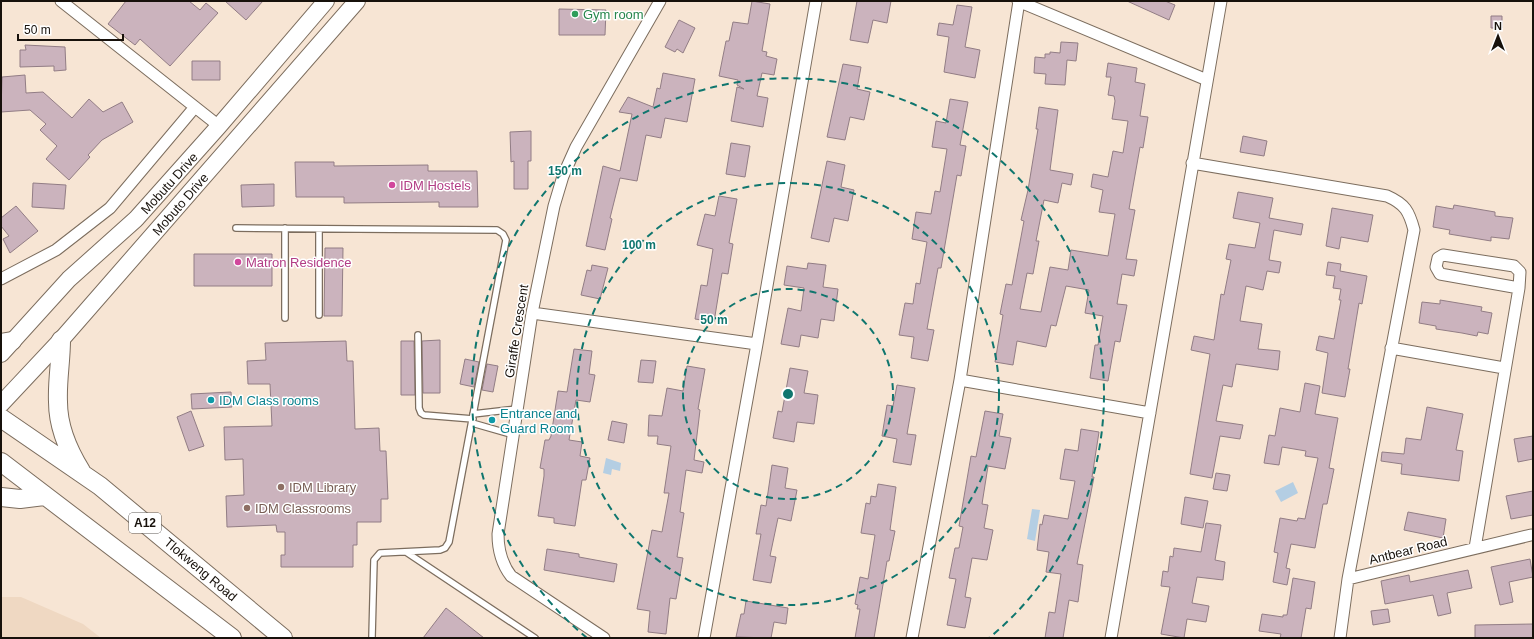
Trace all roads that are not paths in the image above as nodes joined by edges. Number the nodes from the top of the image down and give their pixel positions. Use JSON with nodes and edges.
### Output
{"nodes":[{"id":1,"x":61,"y":1,"type":"edge"},
{"id":2,"x":326,"y":1,"type":"edge"},
{"id":3,"x":357,"y":1,"type":"edge"},
{"id":4,"x":660,"y":1,"type":"edge"},
{"id":5,"x":816,"y":1,"type":"edge"},
{"id":6,"x":1019,"y":1,"type":"edge"},
{"id":7,"x":1222,"y":1,"type":"edge"},
{"id":8,"x":1207,"y":80,"type":"junction"},
{"id":9,"x":196,"y":107,"type":"junction"},
{"id":10,"x":219,"y":126,"type":"junction"},
{"id":11,"x":1192,"y":163,"type":"junction"},
{"id":12,"x":236,"y":228,"type":"dead end"},
{"id":13,"x":285,"y":228,"type":"junction"},
{"id":14,"x":319,"y":229,"type":"junction"},
{"id":15,"x":1,"y":279,"type":"edge"},
{"id":16,"x":1518,"y":288,"type":"junction"},
{"id":17,"x":532,"y":313,"type":"junction"},
{"id":18,"x":319,"y":316,"type":"dead end"},
{"id":19,"x":285,"y":318,"type":"dead end"},
{"id":20,"x":418,"y":335,"type":"dead end"},
{"id":21,"x":61,"y":340,"type":"junction"},
{"id":22,"x":757,"y":344,"type":"junction"},
{"id":23,"x":5,"y":346,"type":"edge"},
{"id":24,"x":1391,"y":348,"type":"junction"},
{"id":25,"x":1504,"y":368,"type":"junction"},
{"id":26,"x":960,"y":380,"type":"junction"},
{"id":27,"x":1,"y":404,"type":"edge"},
{"id":28,"x":518,"y":409,"type":"junction"},
{"id":29,"x":1150,"y":413,"type":"junction"},
{"id":30,"x":1,"y":418,"type":"edge"},
{"id":31,"x":473,"y":419,"type":"junction"},
{"id":32,"x":514,"y":435,"type":"junction"},
{"id":33,"x":1,"y":462,"type":"edge"},
{"id":34,"x":100,"y":486,"type":"junction"},
{"id":35,"x":44,"y":496,"type":"junction"},
{"id":36,"x":1,"y":497,"type":"edge"},
{"id":37,"x":1531,"y":535,"type":"dead end"},
{"id":38,"x":1475,"y":548,"type":"junction"},
{"id":39,"x":406,"y":552,"type":"junction"},
{"id":40,"x":1348,"y":579,"type":"junction"},
{"id":41,"x":372,"y":637,"type":"dead end"},
{"id":42,"x":232,"y":638,"type":"edge"},
{"id":43,"x":283,"y":638,"type":"edge"},
{"id":44,"x":535,"y":638,"type":"edge"},
{"id":45,"x":604,"y":638,"type":"edge"},
{"id":46,"x":704,"y":638,"type":"edge"},
{"id":47,"x":912,"y":638,"type":"edge"},
{"id":48,"x":1111,"y":638,"type":"edge"},
{"id":49,"x":1340,"y":638,"type":"edge"}],
"edges":[{"from":1,"to":9,"type":"street"},
{"from":2,"to":10,"type":"main road","name":"Mobutu Drive"},
{"from":3,"to":21,"type":"main road","name":"Mobuto Drive"},
{"from":4,"to":17,"type":"street","name":"Giraffe Crescent"},
{"from":5,"to":22,"type":"street"},
{"from":6,"to":8,"type":"street"},
{"from":6,"to":26,"type":"street"},
{"from":7,"to":8,"type":"street"},
{"from":8,"to":11,"type":"street"},
{"from":9,"to":10,"type":"street"},
{"from":9,"to":15,"type":"street"},
{"from":10,"to":23,"type":"main road","name":"Mobutu Drive"},
{"from":11,"to":24,"type":"street"},
{"from":11,"to":29,"type":"street"},
{"from":12,"to":13,"type":"lane"},
{"from":13,"to":14,"type":"lane"},
{"from":13,"to":19,"type":"lane"},
{"from":14,"to":18,"type":"lane"},
{"from":14,"to":31,"type":"lane"},
{"from":16,"to":16,"type":"street"},
{"from":16,"to":25,"type":"street"},
{"from":17,"to":22,"type":"street"},
{"from":17,"to":28,"type":"street","name":"Giraffe Crescent"},
{"from":20,"to":31,"type":"lane"},
{"from":21,"to":27,"type":"main road","name":"Mobuto Drive"},
{"from":21,"to":34,"type":"main road"},
{"from":22,"to":46,"type":"street"},
{"from":24,"to":25,"type":"street"},
{"from":24,"to":40,"type":"street"},
{"from":25,"to":38,"type":"street"},
{"from":26,"to":29,"type":"street"},
{"from":26,"to":47,"type":"street"},
{"from":28,"to":31,"type":"lane"},
{"from":28,"to":32,"type":"street","name":"Giraffe Crescent"},
{"from":29,"to":48,"type":"street"},
{"from":30,"to":34,"type":"main road","name":"Tlokweng Road","number":"A12"},
{"from":31,"to":32,"type":"lane"},
{"from":31,"to":39,"type":"lane"},
{"from":32,"to":45,"type":"street","name":"Giraffe Crescent"},
{"from":33,"to":35,"type":"main road"},
{"from":34,"to":43,"type":"main road","name":"Tlokweng Road","number":"A12"},
{"from":35,"to":36,"type":"main road"},
{"from":35,"to":42,"type":"main road"},
{"from":37,"to":38,"type":"street","name":"Antbear Road"},
{"from":38,"to":40,"type":"street","name":"Antbear Road"},
{"from":39,"to":41,"type":"lane"},
{"from":39,"to":44,"type":"lane"},
{"from":40,"to":49,"type":"street"}]}
